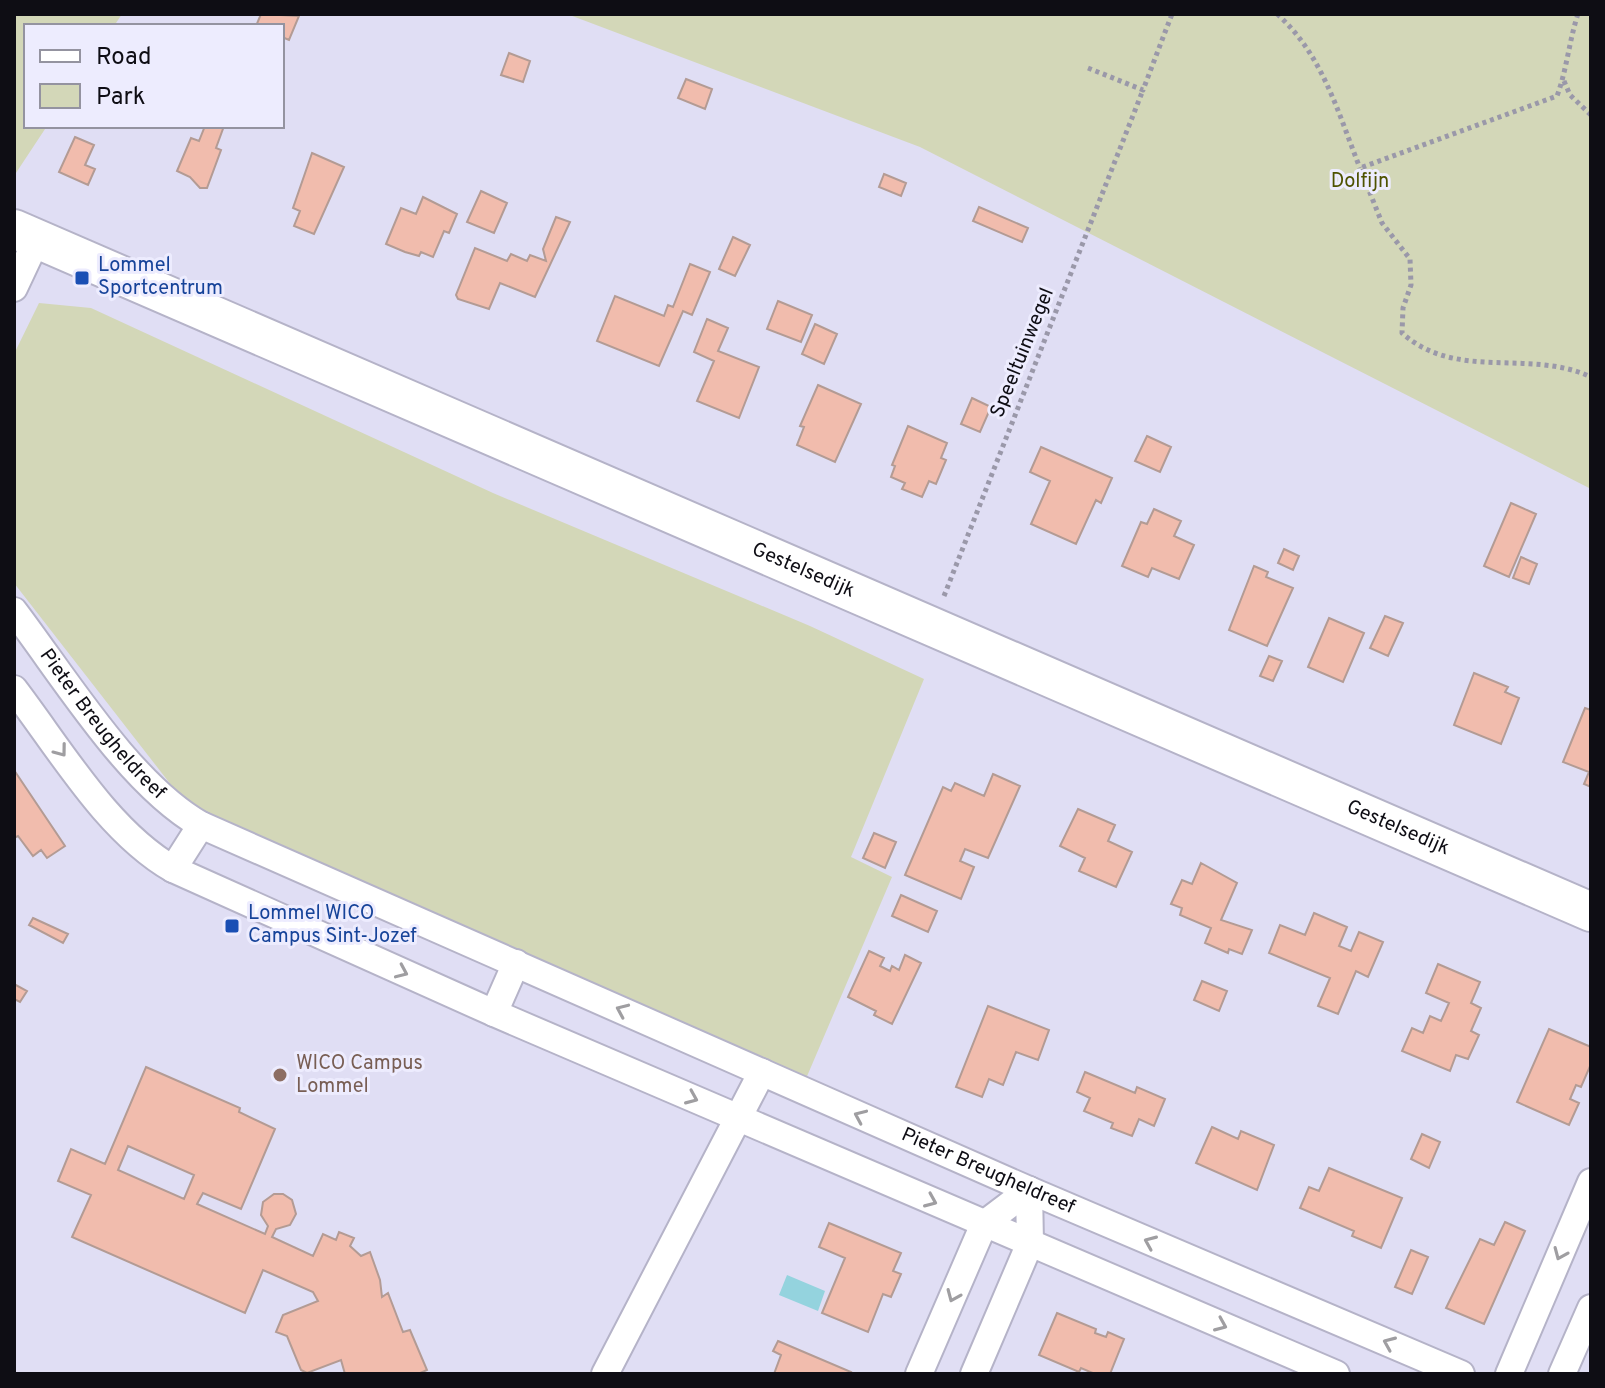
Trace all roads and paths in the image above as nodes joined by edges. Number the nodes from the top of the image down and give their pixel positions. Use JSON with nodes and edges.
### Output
{"nodes":[{"id":1,"x":1172,"y":14,"type":"edge"},
{"id":2,"x":1277,"y":14,"type":"edge"},
{"id":3,"x":1578,"y":14,"type":"edge"},
{"id":4,"x":1088,"y":68,"type":"dead end"},
{"id":5,"x":1563,"y":80,"type":"junction"},
{"id":6,"x":1143,"y":90,"type":"junction"},
{"id":7,"x":1591,"y":115,"type":"edge"},
{"id":8,"x":1360,"y":168,"type":"junction"},
{"id":9,"x":25,"y":234,"type":"edge"},
{"id":10,"x":14,"y":288,"type":"edge"},
{"id":11,"x":1591,"y":377,"type":"edge"},
{"id":12,"x":14,"y":611,"type":"edge"},
{"id":13,"x":932,"y":627,"type":"junction"},
{"id":14,"x":14,"y":689,"type":"edge"},
{"id":15,"x":201,"y":825,"type":"junction"},
{"id":16,"x":173,"y":869,"type":"junction"},
{"id":17,"x":1591,"y":912,"type":"edge"},
{"id":18,"x":516,"y":963,"type":"junction"},
{"id":19,"x":494,"y":1013,"type":"junction"},
{"id":20,"x":762,"y":1072,"type":"junction"},
{"id":21,"x":736,"y":1117,"type":"junction"},
{"id":22,"x":1591,"y":1182,"type":"edge"},
{"id":23,"x":1029,"y":1190,"type":"junction"},
{"id":24,"x":984,"y":1224,"type":"junction"},
{"id":25,"x":1030,"y":1243,"type":"junction"},
{"id":26,"x":1591,"y":1308,"type":"edge"},
{"id":27,"x":605,"y":1374,"type":"edge"},
{"id":28,"x":919,"y":1374,"type":"edge"},
{"id":29,"x":974,"y":1374,"type":"edge"},
{"id":30,"x":1336,"y":1374,"type":"edge"},
{"id":31,"x":1461,"y":1374,"type":"edge"},
{"id":32,"x":1509,"y":1374,"type":"edge"},
{"id":33,"x":1562,"y":1374,"type":"edge"}],
"edges":[{"from":1,"to":6,"type":"path","name":"Speeltuinwegel"},
{"from":2,"to":8,"type":"path"},
{"from":3,"to":5,"type":"path"},
{"from":4,"to":6,"type":"path"},
{"from":5,"to":7,"type":"path"},
{"from":5,"to":8,"type":"path"},
{"from":6,"to":13,"type":"path","name":"Speeltuinwegel"},
{"from":8,"to":11,"type":"path"},
{"from":9,"to":10,"type":"street"},
{"from":9,"to":13,"type":"main road","name":"Gestelsedijk"},
{"from":12,"to":15,"type":"street","name":"Pieter Breugheldreef"},
{"from":13,"to":17,"type":"main road","name":"Gestelsedijk"},
{"from":14,"to":16,"type":"street","one_way":true},
{"from":15,"to":16,"type":"street"},
{"from":15,"to":18,"type":"street","name":"Pieter Breugheldreef"},
{"from":16,"to":19,"type":"street","one_way":true},
{"from":18,"to":19,"type":"street"},
{"from":20,"to":18,"type":"street","name":"Pieter Breugheldreef","one_way":true},
{"from":19,"to":21,"type":"street","one_way":true},
{"from":20,"to":21,"type":"street"},
{"from":23,"to":20,"type":"street","name":"Pieter Breugheldreef","one_way":true},
{"from":21,"to":24,"type":"street","one_way":true},
{"from":21,"to":27,"type":"street"},
{"from":22,"to":32,"type":"street","one_way":true},
{"from":23,"to":24,"type":"street"},
{"from":23,"to":25,"type":"street"},
{"from":31,"to":23,"type":"street","name":"Pieter Breugheldreef","one_way":true},
{"from":24,"to":25,"type":"street"},
{"from":24,"to":28,"type":"street","one_way":true},
{"from":25,"to":29,"type":"street"},
{"from":25,"to":30,"type":"street","one_way":true},
{"from":26,"to":33,"type":"street"}]}
